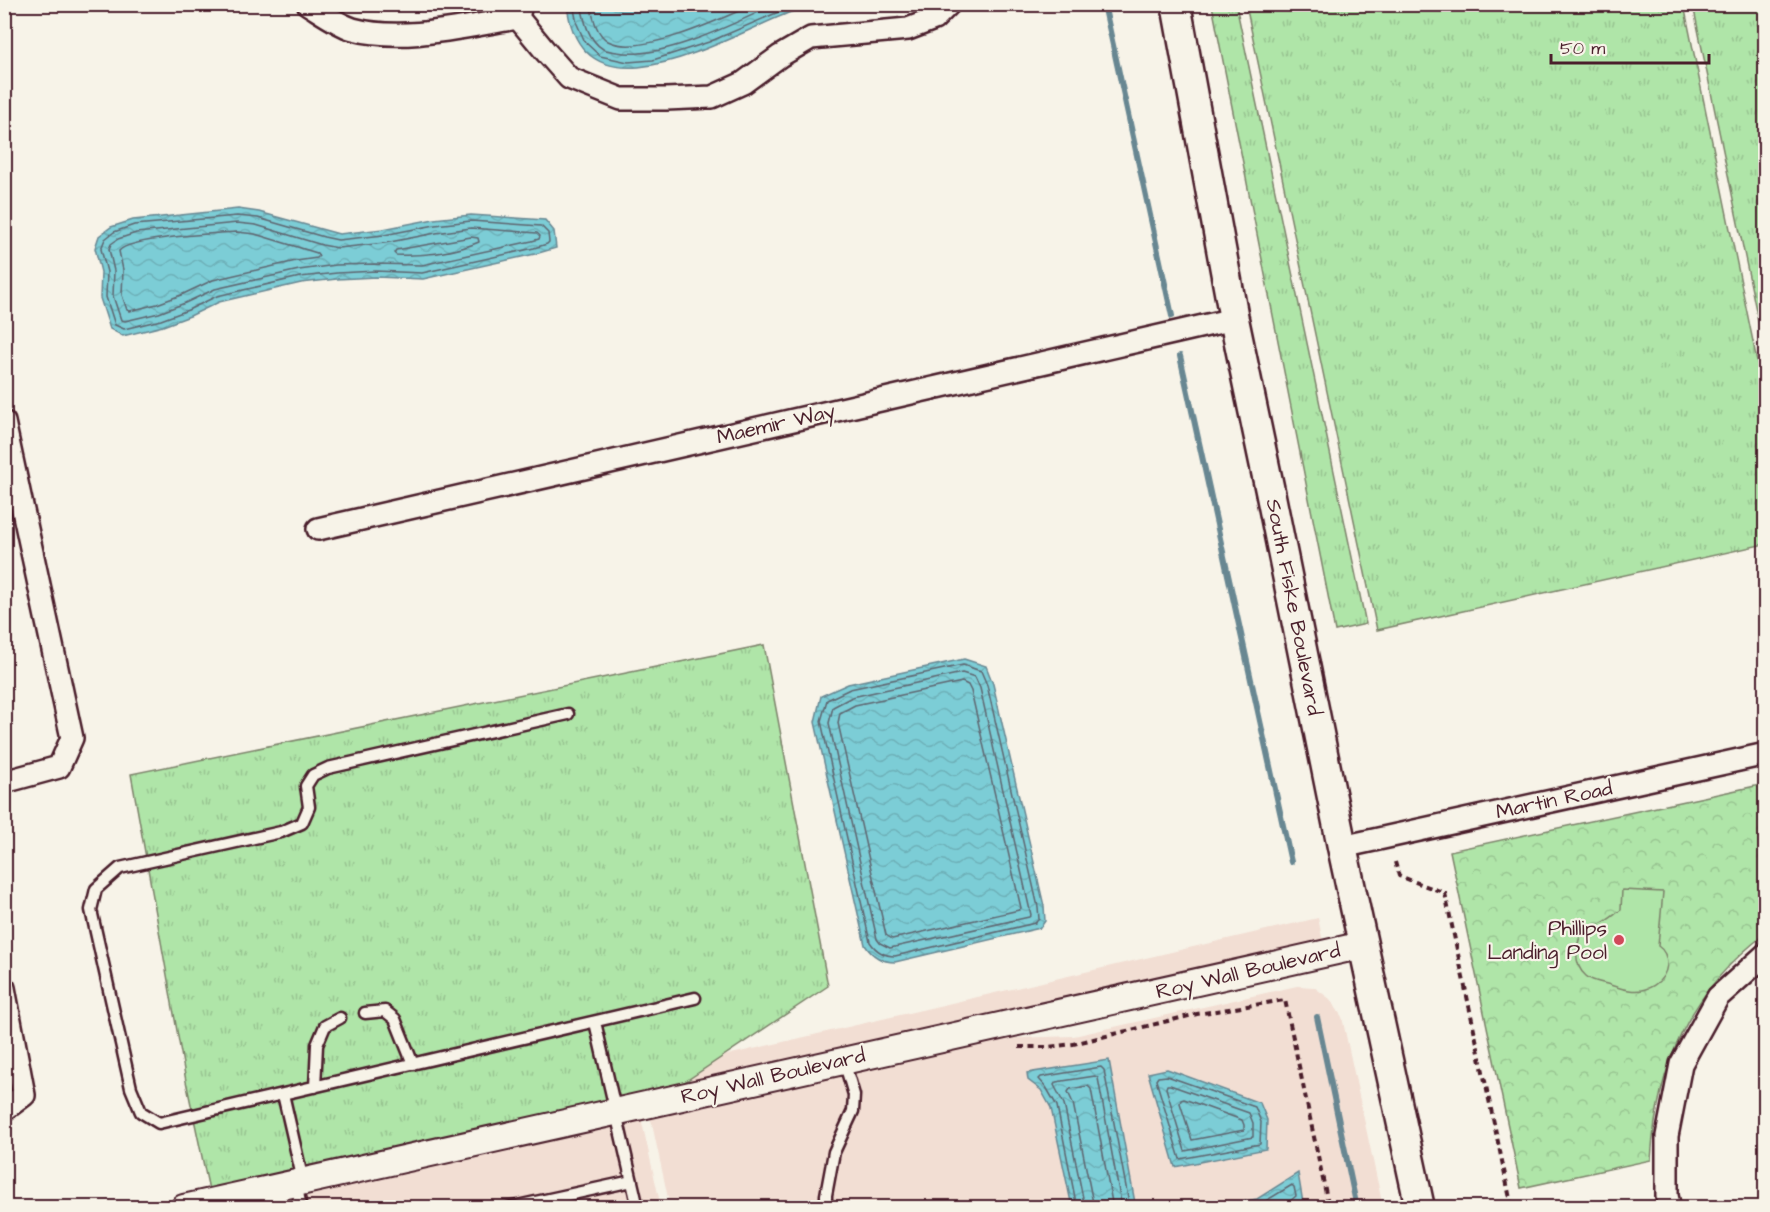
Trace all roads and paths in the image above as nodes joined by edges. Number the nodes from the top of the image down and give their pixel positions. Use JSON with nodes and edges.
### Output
{"nodes":[{"id":1,"x":308,"y":4,"type":"edge"},
{"id":2,"x":949,"y":4,"type":"edge"},
{"id":3,"x":1176,"y":4,"type":"edge"},
{"id":4,"x":519,"y":11,"type":"edge"},
{"id":5,"x":1234,"y":319,"type":"junction"},
{"id":6,"x":4,"y":422,"type":"edge"},
{"id":7,"x":318,"y":529,"type":"dead end"},
{"id":8,"x":567,"y":714,"type":"dead end"},
{"id":9,"x":1766,"y":754,"type":"edge"},
{"id":10,"x":4,"y":782,"type":"edge"},
{"id":11,"x":1342,"y":847,"type":"junction"},
{"id":12,"x":1395,"y":862,"type":"dead end"},
{"id":13,"x":1364,"y":945,"type":"junction"},
{"id":14,"x":1766,"y":954,"type":"edge"},
{"id":15,"x":4,"y":988,"type":"edge"},
{"id":16,"x":696,"y":998,"type":"dead end"},
{"id":17,"x":365,"y":1013,"type":"dead end"},
{"id":18,"x":340,"y":1017,"type":"dead end"},
{"id":19,"x":595,"y":1022,"type":"junction"},
{"id":20,"x":1009,"y":1046,"type":"dead end"},
{"id":21,"x":844,"y":1061,"type":"junction"},
{"id":22,"x":413,"y":1064,"type":"junction"},
{"id":23,"x":315,"y":1087,"type":"junction"},
{"id":24,"x":283,"y":1094,"type":"junction"},
{"id":25,"x":4,"y":1110,"type":"edge"},
{"id":26,"x":616,"y":1111,"type":"junction"},
{"id":27,"x":632,"y":1181,"type":"junction"},
{"id":28,"x":299,"y":1182,"type":"junction"},
{"id":29,"x":184,"y":1208,"type":"edge"},
{"id":30,"x":301,"y":1208,"type":"edge"},
{"id":31,"x":508,"y":1208,"type":"edge"},
{"id":32,"x":638,"y":1208,"type":"edge"},
{"id":33,"x":826,"y":1208,"type":"edge"},
{"id":34,"x":1329,"y":1208,"type":"edge"},
{"id":35,"x":1420,"y":1208,"type":"edge"},
{"id":36,"x":1512,"y":1208,"type":"edge"},
{"id":37,"x":1670,"y":1208,"type":"edge"}],
"edges":[{"from":1,"to":4,"type":"street"},
{"from":2,"to":4,"type":"street"},
{"from":3,"to":5,"type":"main road","name":"South Fiske Boulevard"},
{"from":5,"to":7,"type":"street","name":"Maemir Way"},
{"from":5,"to":11,"type":"main road","name":"South Fiske Boulevard"},
{"from":6,"to":10,"type":"street"},
{"from":8,"to":24,"type":"lane"},
{"from":9,"to":11,"type":"street","name":"Martin Road"},
{"from":11,"to":13,"type":"main road","name":"South Fiske Boulevard"},
{"from":12,"to":36,"type":"path"},
{"from":13,"to":21,"type":"street","name":"Roy Wall Boulevard"},
{"from":13,"to":35,"type":"main road","name":"South Fiske Boulevard"},
{"from":14,"to":37,"type":"street"},
{"from":15,"to":25,"type":"street"},
{"from":16,"to":19,"type":"lane"},
{"from":17,"to":22,"type":"lane"},
{"from":18,"to":23,"type":"lane"},
{"from":19,"to":22,"type":"lane"},
{"from":19,"to":26,"type":"lane"},
{"from":20,"to":34,"type":"path"},
{"from":21,"to":26,"type":"street","name":"Roy Wall Boulevard"},
{"from":21,"to":33,"type":"lane"},
{"from":22,"to":23,"type":"lane"},
{"from":23,"to":24,"type":"lane"},
{"from":24,"to":28,"type":"lane"},
{"from":26,"to":27,"type":"lane"},
{"from":26,"to":28,"type":"street","name":"Roy Wall Boulevard"},
{"from":27,"to":31,"type":"lane"},
{"from":27,"to":32,"type":"lane"},
{"from":28,"to":29,"type":"street","name":"Roy Wall Boulevard"},
{"from":28,"to":30,"type":"lane"}]}
